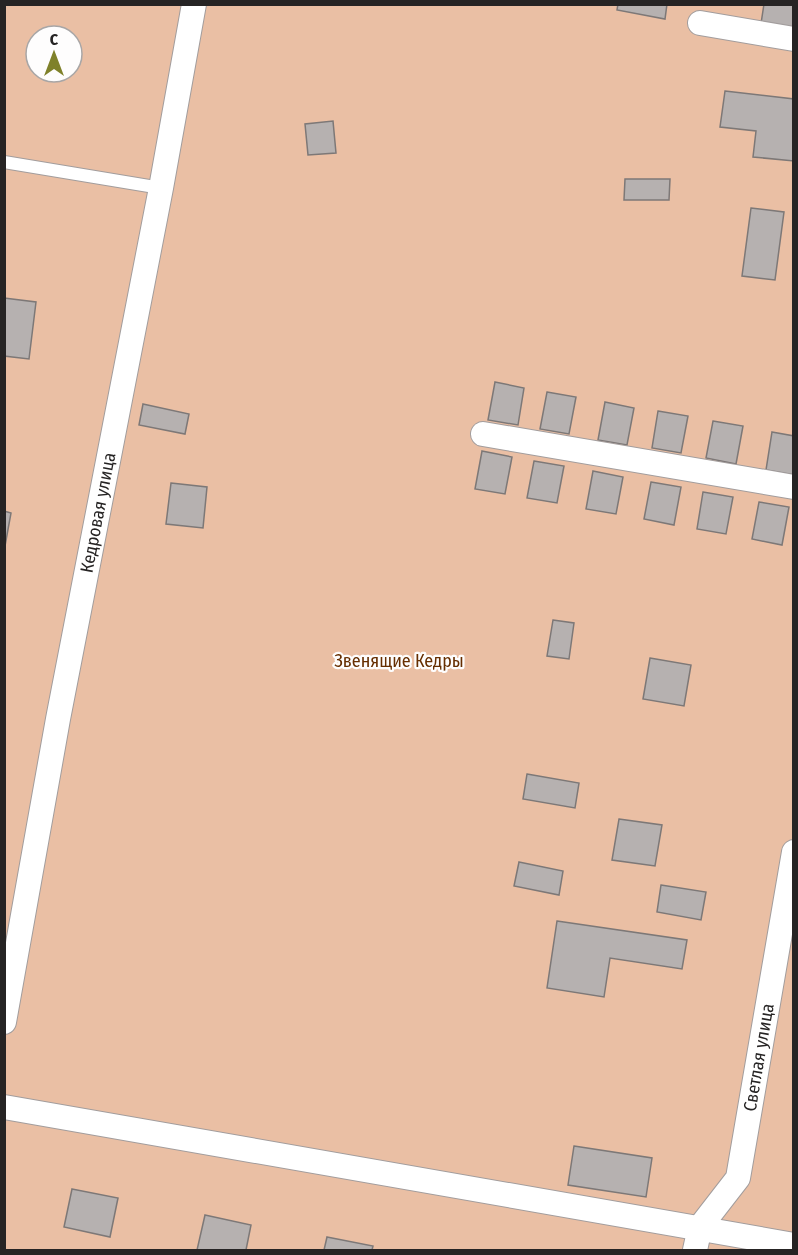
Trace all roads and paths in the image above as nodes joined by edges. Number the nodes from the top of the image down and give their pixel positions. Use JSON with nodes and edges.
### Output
{"nodes":[{"id":1,"x":194,"y":4,"type":"edge"},
{"id":2,"x":700,"y":23,"type":"dead end"},
{"id":3,"x":794,"y":39,"type":"edge"},
{"id":4,"x":4,"y":162,"type":"edge"},
{"id":5,"x":161,"y":188,"type":"junction"},
{"id":6,"x":483,"y":434,"type":"dead end"},
{"id":7,"x":794,"y":487,"type":"edge"},
{"id":8,"x":794,"y":852,"type":"edge"},
{"id":9,"x":4,"y":1022,"type":"edge"},
{"id":10,"x":4,"y":1107,"type":"edge"},
{"id":11,"x":698,"y":1239,"type":"edge"},
{"id":12,"x":794,"y":1245,"type":"edge"}],
"edges":[{"from":1,"to":5,"type":"street","name":"Кедровая улица"},
{"from":2,"to":3,"type":"street"},
{"from":4,"to":5,"type":"lane"},
{"from":5,"to":9,"type":"street","name":"Кедровая улица"},
{"from":6,"to":7,"type":"street"},
{"from":8,"to":11,"type":"street","name":"Светлая улица"},
{"from":10,"to":11,"type":"street"},
{"from":11,"to":12,"type":"street"}]}
